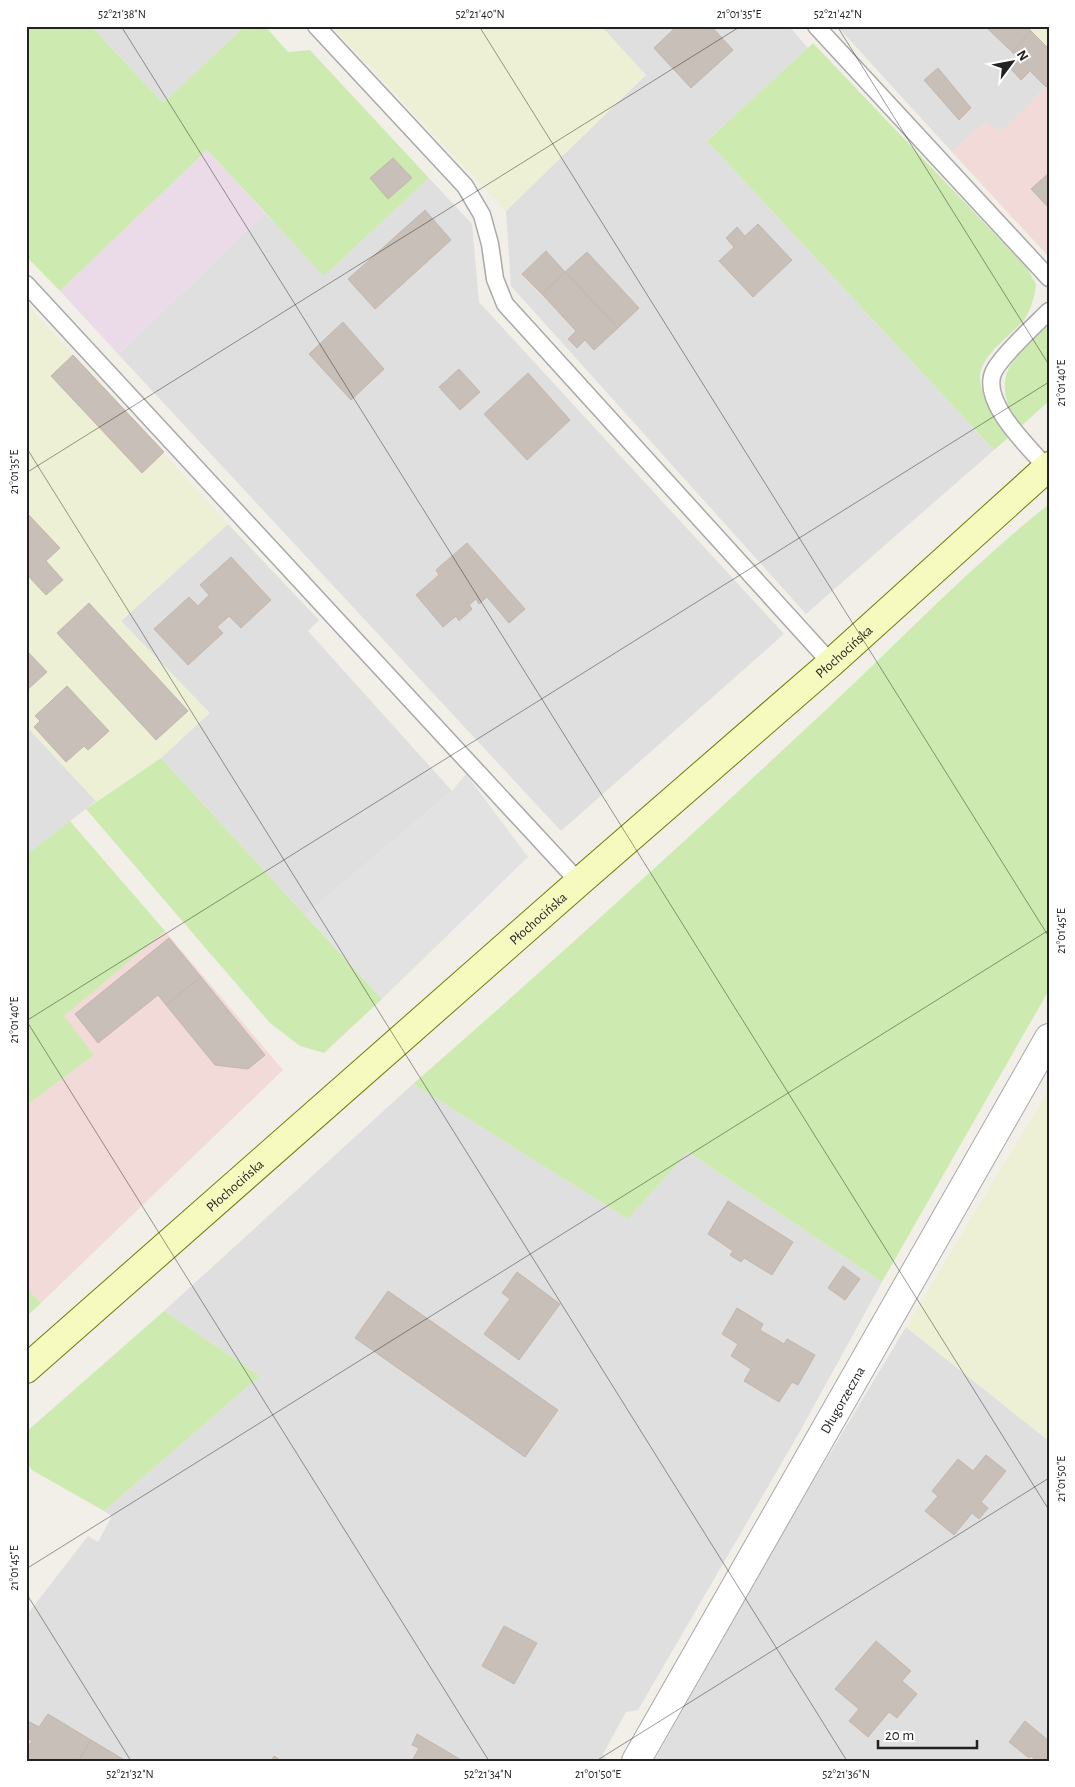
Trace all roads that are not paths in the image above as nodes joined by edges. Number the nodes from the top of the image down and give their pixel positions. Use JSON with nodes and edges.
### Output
{"nodes":[{"id":1,"x":316,"y":26,"type":"edge"},
{"id":2,"x":816,"y":26,"type":"edge"},
{"id":3,"x":1049,"y":278,"type":"edge"},
{"id":4,"x":26,"y":284,"type":"edge"},
{"id":5,"x":1049,"y":311,"type":"edge"},
{"id":6,"x":1048,"y":467,"type":"edge"},
{"id":7,"x":831,"y":663,"type":"junction"},
{"id":8,"x":579,"y":882,"type":"junction"},
{"id":9,"x":1049,"y":1038,"type":"edge"},
{"id":10,"x":26,"y":1369,"type":"edge"},
{"id":11,"x":636,"y":1761,"type":"edge"}],
"edges":[{"from":1,"to":7,"type":"lane"},
{"from":2,"to":3,"type":"lane"},
{"from":4,"to":8,"type":"lane"},
{"from":5,"to":6,"type":"lane"},
{"from":6,"to":7,"type":"main road","name":"Płochocińska"},
{"from":7,"to":8,"type":"main road","name":"Płochocińska"},
{"from":8,"to":10,"type":"main road","name":"Płochocińska"},
{"from":9,"to":11,"type":"street","name":"Długorzeczna"}]}
